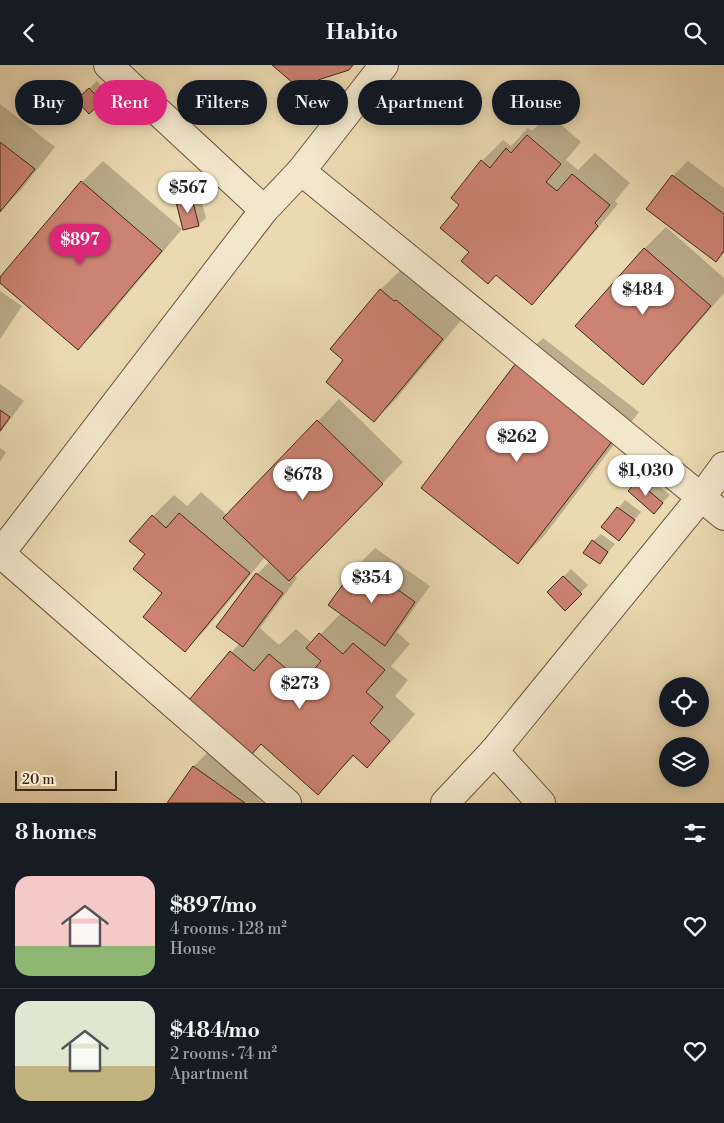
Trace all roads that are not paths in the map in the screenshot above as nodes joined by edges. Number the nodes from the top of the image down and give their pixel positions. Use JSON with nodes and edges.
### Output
{"nodes":[{"id":1,"x":108,"y":65,"type":"edge"},
{"id":2,"x":384,"y":65,"type":"edge"},
{"id":3,"x":301,"y":171,"type":"junction"},
{"id":4,"x":264,"y":210,"type":"junction"},
{"id":5,"x":724,"y":466,"type":"edge"},
{"id":6,"x":702,"y":496,"type":"junction"},
{"id":7,"x":724,"y":516,"type":"edge"},
{"id":8,"x":0,"y":554,"type":"edge"},
{"id":9,"x":494,"y":751,"type":"junction"},
{"id":10,"x":287,"y":803,"type":"edge"},
{"id":11,"x":445,"y":803,"type":"edge"},
{"id":12,"x":540,"y":803,"type":"edge"}],
"edges":[{"from":1,"to":4,"type":"street"},
{"from":2,"to":3,"type":"street"},
{"from":3,"to":4,"type":"street"},
{"from":3,"to":6,"type":"street"},
{"from":4,"to":8,"type":"street"},
{"from":5,"to":6,"type":"street"},
{"from":6,"to":7,"type":"street"},
{"from":6,"to":9,"type":"street"},
{"from":8,"to":10,"type":"street"},
{"from":9,"to":11,"type":"street"},
{"from":9,"to":12,"type":"street"}]}
